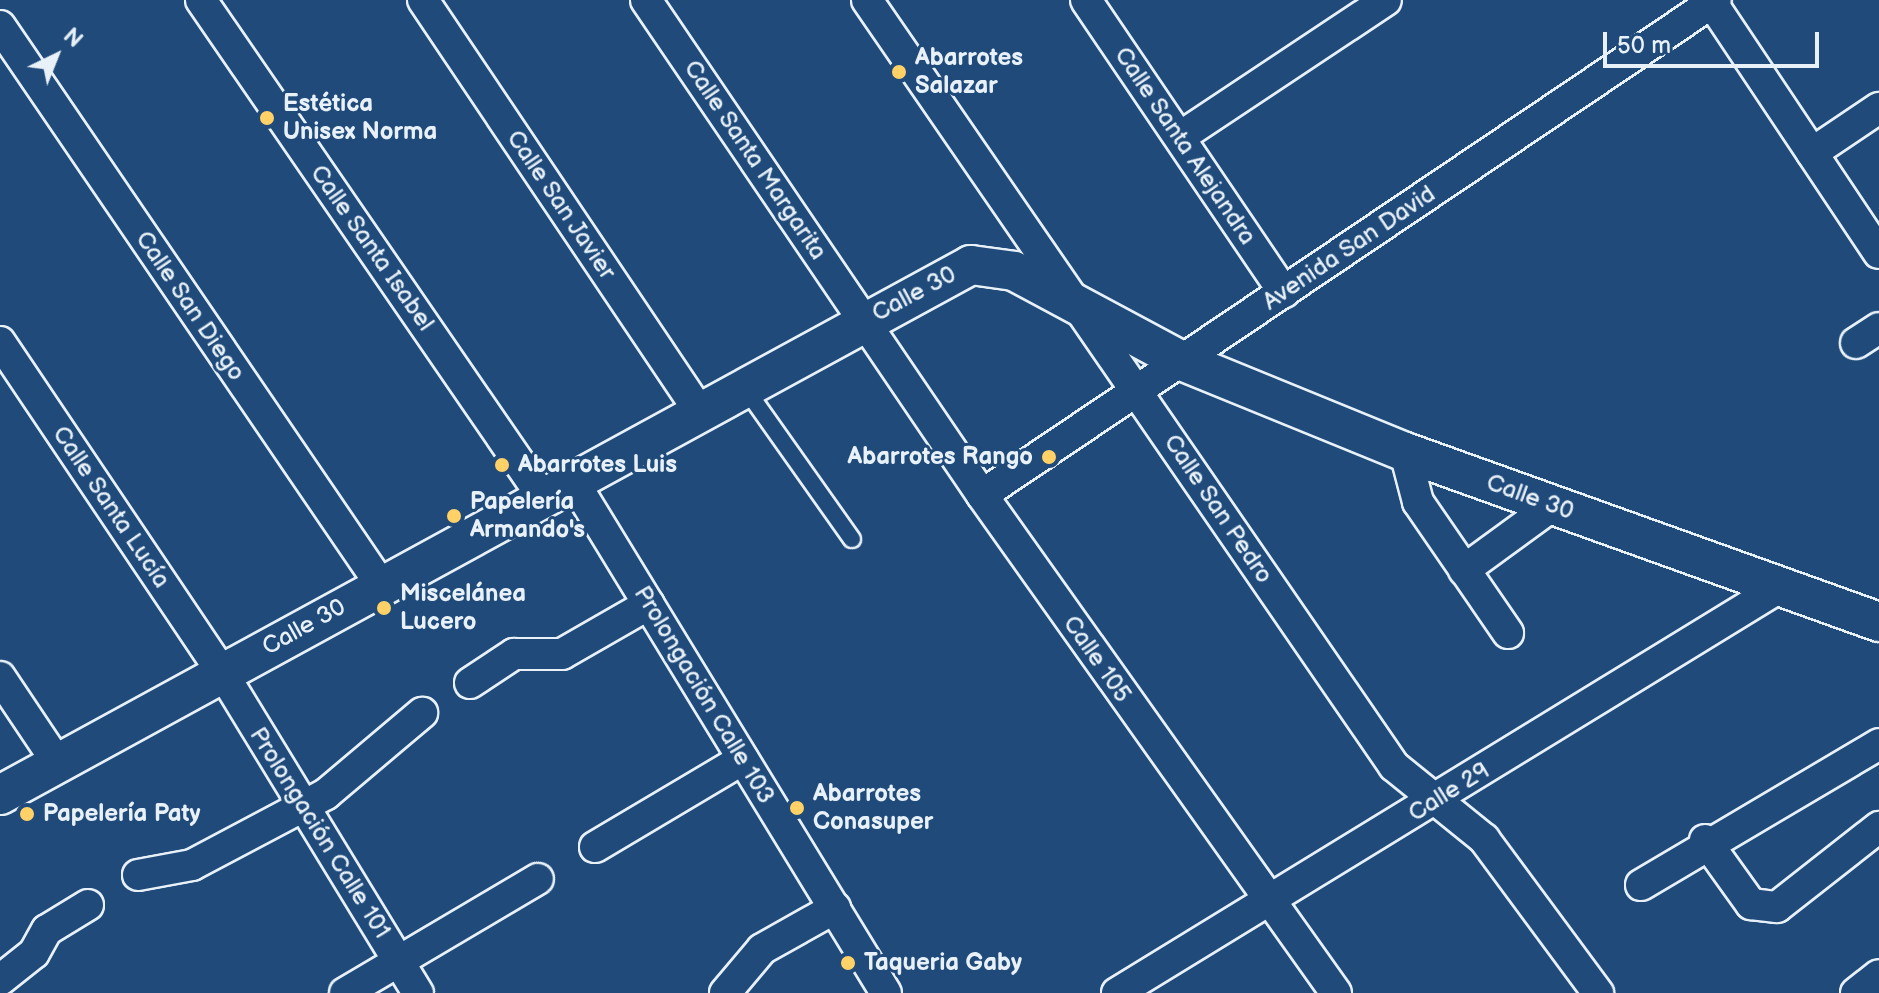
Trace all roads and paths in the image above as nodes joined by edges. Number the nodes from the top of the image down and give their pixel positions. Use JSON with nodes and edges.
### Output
{"nodes":[{"id":1,"x":201,"y":0,"type":"edge"},
{"id":2,"x":423,"y":0,"type":"edge"},
{"id":3,"x":646,"y":0,"type":"edge"},
{"id":4,"x":867,"y":0,"type":"edge"},
{"id":5,"x":1086,"y":0,"type":"edge"},
{"id":6,"x":1386,"y":0,"type":"edge"},
{"id":7,"x":1712,"y":1,"type":"edge"},
{"id":8,"x":0,"y":26,"type":"edge"},
{"id":9,"x":1879,"y":108,"type":"edge"},
{"id":10,"x":1180,"y":137,"type":"junction"},
{"id":11,"x":1812,"y":153,"type":"junction"},
{"id":12,"x":1879,"y":253,"type":"edge"},
{"id":13,"x":1284,"y":292,"type":"junction"},
{"id":14,"x":1074,"y":300,"type":"junction"},
{"id":15,"x":864,"y":321,"type":"junction"},
{"id":16,"x":0,"y":342,"type":"edge"},
{"id":17,"x":1182,"y":361,"type":"junction"},
{"id":18,"x":744,"y":387,"type":"junction"},
{"id":19,"x":1138,"y":390,"type":"junction"},
{"id":20,"x":699,"y":411,"type":"junction"},
{"id":21,"x":1405,"y":452,"type":"junction"},
{"id":22,"x":557,"y":487,"type":"junction"},
{"id":23,"x":982,"y":495,"type":"junction"},
{"id":24,"x":1553,"y":505,"type":"junction"},
{"id":25,"x":852,"y":539,"type":"dead end"},
{"id":26,"x":1464,"y":570,"type":"junction"},
{"id":27,"x":381,"y":585,"type":"junction"},
{"id":28,"x":1780,"y":587,"type":"junction"},
{"id":29,"x":649,"y":604,"type":"junction"},
{"id":30,"x":1879,"y":622,"type":"edge"},
{"id":31,"x":1508,"y":633,"type":"dead end"},
{"id":32,"x":222,"y":672,"type":"junction"},
{"id":33,"x":0,"y":677,"type":"edge"},
{"id":34,"x":470,"y":683,"type":"dead end"},
{"id":35,"x":422,"y":713,"type":"dead end"},
{"id":36,"x":1879,"y":744,"type":"edge"},
{"id":37,"x":743,"y":759,"type":"junction"},
{"id":38,"x":57,"y":762,"type":"junction"},
{"id":39,"x":0,"y":795,"type":"edge"},
{"id":40,"x":1434,"y":801,"type":"junction"},
{"id":41,"x":302,"y":805,"type":"junction"},
{"id":42,"x":1879,"y":827,"type":"edge"},
{"id":43,"x":1705,"y":840,"type":"junction"},
{"id":44,"x":595,"y":847,"type":"dead end"},
{"id":45,"x":138,"y":875,"type":"dead end"},
{"id":46,"x":538,"y":879,"type":"dead end"},
{"id":47,"x":1641,"y":885,"type":"dead end"},
{"id":48,"x":1270,"y":904,"type":"junction"},
{"id":49,"x":88,"y":905,"type":"dead end"},
{"id":50,"x":835,"y":908,"type":"junction"},
{"id":51,"x":399,"y":961,"type":"junction"},
{"id":52,"x":1879,"y":975,"type":"edge"},
{"id":53,"x":0,"y":980,"type":"edge"},
{"id":54,"x":345,"y":993,"type":"edge"},
{"id":55,"x":418,"y":993,"type":"edge"},
{"id":56,"x":725,"y":993,"type":"edge"},
{"id":57,"x":886,"y":993,"type":"edge"},
{"id":58,"x":1117,"y":993,"type":"edge"},
{"id":59,"x":1336,"y":993,"type":"edge"},
{"id":60,"x":1598,"y":993,"type":"edge"},
{"id":61,"x":1856,"y":993,"type":"edge"}],
"edges":[{"from":1,"to":22,"type":"street","name":"Calle Santa Isabel"},
{"from":2,"to":20,"type":"street","name":"Calle San Javier"},
{"from":3,"to":15,"type":"street","name":"Calle Santa Margarita"},
{"from":4,"to":14,"type":"street","name":"Calle San Pedro"},
{"from":5,"to":10,"type":"street","name":"Calle Santa Alejandra"},
{"from":6,"to":10,"type":"street"},
{"from":7,"to":11,"type":"street"},
{"from":7,"to":13,"type":"street","name":"Avenida San David"},
{"from":8,"to":27,"type":"street","name":"Calle San Diego"},
{"from":9,"to":11,"type":"street"},
{"from":10,"to":13,"type":"street","name":"Calle Santa Alejandra"},
{"from":11,"to":12,"type":"street"},
{"from":13,"to":17,"type":"street","name":"Avenida San David"},
{"from":14,"to":15,"type":"street","name":"Calle 30"},
{"from":14,"to":17,"type":"street","name":"Calle 30"},
{"from":14,"to":19,"type":"street","name":"Calle San Pedro"},
{"from":15,"to":18,"type":"street","name":"Calle 30"},
{"from":15,"to":23,"type":"street","name":"Calle 105"},
{"from":16,"to":32,"type":"street","name":"Calle Santa Lucía"},
{"from":17,"to":19,"type":"street","name":"Avenida San David"},
{"from":17,"to":21,"type":"street","name":"Calle 30"},
{"from":18,"to":20,"type":"street","name":"Calle 30"},
{"from":18,"to":25,"type":"lane"},
{"from":19,"to":23,"type":"street","name":"Avenida San David"},
{"from":19,"to":40,"type":"street","name":"Calle San Pedro"},
{"from":20,"to":22,"type":"street","name":"Calle 30"},
{"from":21,"to":24,"type":"street","name":"Calle 30"},
{"from":21,"to":26,"type":"street"},
{"from":22,"to":27,"type":"street","name":"Calle 30"},
{"from":22,"to":29,"type":"street","name":"Prolongación Calle 103"},
{"from":23,"to":48,"type":"street","name":"Calle 105"},
{"from":24,"to":26,"type":"street"},
{"from":24,"to":28,"type":"street","name":"Calle 30"},
{"from":26,"to":31,"type":"street"},
{"from":27,"to":32,"type":"street","name":"Calle 30"},
{"from":28,"to":30,"type":"street","name":"Calle 30"},
{"from":28,"to":40,"type":"street","name":"Calle 29"},
{"from":29,"to":34,"type":"street"},
{"from":29,"to":37,"type":"street","name":"Prolongación Calle 103"},
{"from":32,"to":38,"type":"street","name":"Calle 30"},
{"from":32,"to":41,"type":"street","name":"Prolongación Calle 101"},
{"from":33,"to":38,"type":"street"},
{"from":35,"to":41,"type":"street"},
{"from":36,"to":43,"type":"street"},
{"from":37,"to":44,"type":"street"},
{"from":37,"to":50,"type":"street","name":"Prolongación Calle 103"},
{"from":38,"to":39,"type":"street","name":"Calle 30"},
{"from":40,"to":48,"type":"street","name":"Calle 29"},
{"from":40,"to":60,"type":"street","name":"Calle San Pedro"},
{"from":41,"to":45,"type":"street"},
{"from":41,"to":51,"type":"street","name":"Prolongación Calle 101"},
{"from":42,"to":43,"type":"street"},
{"from":43,"to":47,"type":"street"},
{"from":46,"to":51,"type":"street"},
{"from":48,"to":58,"type":"street","name":"Calle 29"},
{"from":48,"to":59,"type":"street","name":"Calle 105"},
{"from":49,"to":53,"type":"street"},
{"from":50,"to":56,"type":"street"},
{"from":50,"to":57,"type":"street","name":"Prolongación Calle 103"},
{"from":51,"to":54,"type":"street"},
{"from":51,"to":55,"type":"street","name":"Prolongación Calle 101"},
{"from":52,"to":61,"type":"street"}]}
